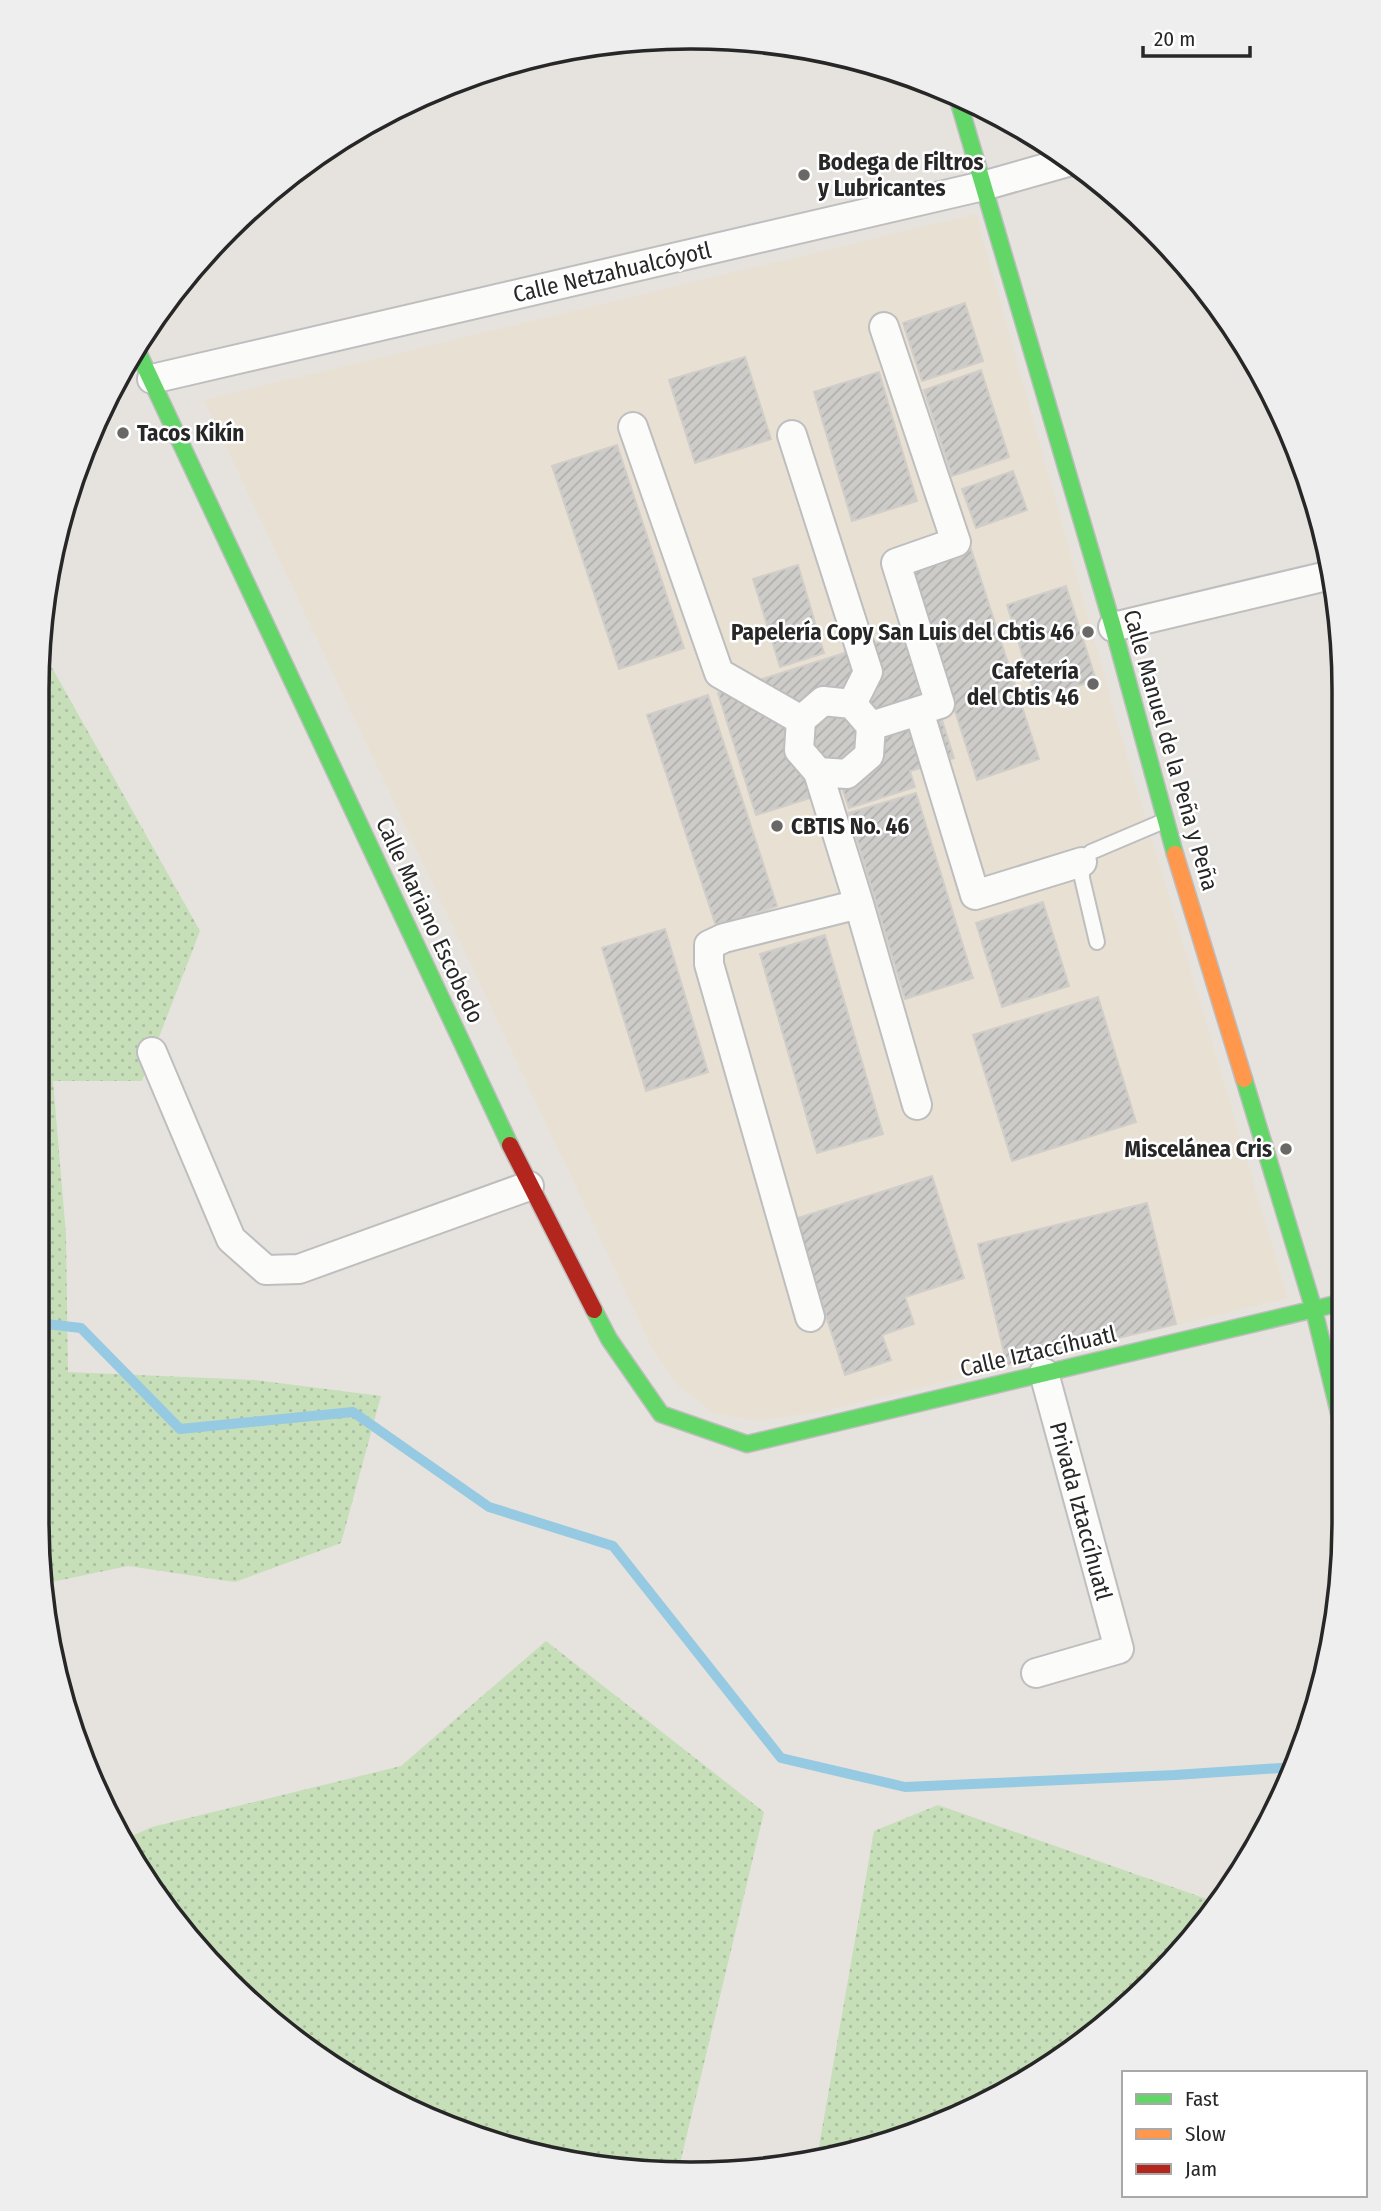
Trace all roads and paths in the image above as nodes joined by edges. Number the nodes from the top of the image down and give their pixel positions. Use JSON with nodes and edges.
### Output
{"nodes":[{"id":1,"x":961,"y":109,"type":"edge"},
{"id":2,"x":1058,"y":165,"type":"edge"},
{"id":3,"x":983,"y":186,"type":"junction"},
{"id":4,"x":884,"y":327,"type":"dead end"},
{"id":5,"x":142,"y":359,"type":"edge"},
{"id":6,"x":152,"y":379,"type":"junction"},
{"id":7,"x":633,"y":427,"type":"dead end"},
{"id":8,"x":793,"y":435,"type":"dead end"},
{"id":9,"x":1322,"y":577,"type":"edge"},
{"id":10,"x":1113,"y":627,"type":"junction"},
{"id":11,"x":852,"y":704,"type":"junction"},
{"id":12,"x":919,"y":711,"type":"junction"},
{"id":13,"x":801,"y":720,"type":"junction"},
{"id":14,"x":871,"y":726,"type":"junction"},
{"id":15,"x":818,"y":772,"type":"junction"},
{"id":16,"x":1166,"y":821,"type":"junction"},
{"id":17,"x":1082,"y":862,"type":"junction"},
{"id":18,"x":859,"y":904,"type":"junction"},
{"id":19,"x":1097,"y":942,"type":"dead end"},
{"id":20,"x":152,"y":1052,"type":"dead end"},
{"id":21,"x":917,"y":1105,"type":"dead end"},
{"id":22,"x":529,"y":1186,"type":"junction"},
{"id":23,"x":1332,"y":1305,"type":"edge"},
{"id":24,"x":1314,"y":1310,"type":"junction"},
{"id":25,"x":810,"y":1317,"type":"dead end"},
{"id":26,"x":1044,"y":1373,"type":"junction"},
{"id":27,"x":1332,"y":1387,"type":"edge"},
{"id":28,"x":747,"y":1444,"type":"joint"},
{"id":29,"x":1036,"y":1673,"type":"dead end"}],
"edges":[{"from":1,"to":3,"type":"street","name":"Calle Manuel de la Peña y Peña"},
{"from":2,"to":3,"type":"street","name":"Calle Netzahualcóyotl"},
{"from":3,"to":6,"type":"street","name":"Calle Netzahualcóyotl"},
{"from":3,"to":10,"type":"street","name":"Calle Manuel de la Peña y Peña"},
{"from":4,"to":12,"type":"street"},
{"from":5,"to":6,"type":"street","name":"Calle Mariano Escobedo"},
{"from":6,"to":22,"type":"street","name":"Calle Mariano Escobedo"},
{"from":7,"to":13,"type":"street"},
{"from":8,"to":11,"type":"street"},
{"from":9,"to":10,"type":"street"},
{"from":10,"to":16,"type":"street","name":"Calle Manuel de la Peña y Peña"},
{"from":11,"to":13,"type":"street"},
{"from":11,"to":14,"type":"street"},
{"from":12,"to":14,"type":"street"},
{"from":12,"to":17,"type":"street"},
{"from":13,"to":15,"type":"street"},
{"from":14,"to":15,"type":"street"},
{"from":15,"to":18,"type":"street"},
{"from":16,"to":17,"type":"lane"},
{"from":16,"to":24,"type":"street","name":"Calle Manuel de la Peña y Peña"},
{"from":17,"to":19,"type":"lane"},
{"from":18,"to":21,"type":"street"},
{"from":18,"to":25,"type":"street"},
{"from":20,"to":22,"type":"street"},
{"from":22,"to":28,"type":"street","name":"Calle Mariano Escobedo"},
{"from":23,"to":24,"type":"street","name":"Calle Iztaccíhuatl"},
{"from":24,"to":26,"type":"street","name":"Calle Iztaccíhuatl"},
{"from":24,"to":27,"type":"street","name":"Calle Manuel de la Peña y Peña"},
{"from":26,"to":28,"type":"street","name":"Calle Iztaccíhuatl"},
{"from":26,"to":29,"type":"street","name":"Privada Iztaccíhuatl"}]}
